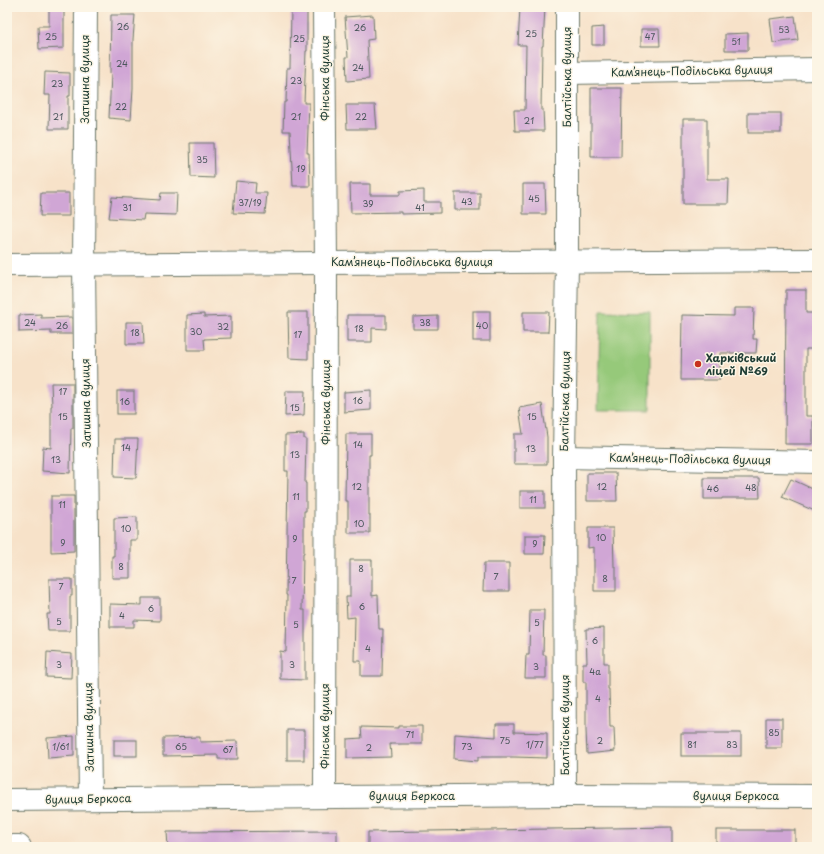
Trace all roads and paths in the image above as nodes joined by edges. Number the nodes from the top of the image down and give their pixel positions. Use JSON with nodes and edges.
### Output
{"nodes":[{"id":1,"x":86,"y":7,"type":"edge"},
{"id":2,"x":324,"y":7,"type":"edge"},
{"id":3,"x":567,"y":7,"type":"edge"},
{"id":4,"x":817,"y":68,"type":"edge"},
{"id":5,"x":567,"y":73,"type":"junction"},
{"id":6,"x":817,"y":260,"type":"edge"},
{"id":7,"x":567,"y":262,"type":"junction"},
{"id":8,"x":326,"y":263,"type":"junction"},
{"id":9,"x":84,"y":264,"type":"junction"},
{"id":10,"x":7,"y":265,"type":"edge"},
{"id":11,"x":564,"y":457,"type":"junction"},
{"id":12,"x":817,"y":462,"type":"edge"},
{"id":13,"x":565,"y":795,"type":"junction"},
{"id":14,"x":325,"y":796,"type":"junction"},
{"id":15,"x":817,"y":796,"type":"edge"},
{"id":16,"x":90,"y":799,"type":"junction"},
{"id":17,"x":7,"y":800,"type":"edge"},
{"id":18,"x":7,"y":846,"type":"edge"},
{"id":19,"x":20,"y":847,"type":"edge"}],
"edges":[{"from":1,"to":9,"type":"street","name":"Затишна вулиця"},
{"from":2,"to":8,"type":"street","name":"Фінська вулиця"},
{"from":3,"to":5,"type":"street","name":"Балтійська вулиця"},
{"from":4,"to":5,"type":"street","name":"Кам’янець-Подільська вулиця"},
{"from":5,"to":7,"type":"street","name":"Балтійська вулиця"},
{"from":6,"to":7,"type":"street","name":"Кам’янець-Подільська вулиця"},
{"from":7,"to":8,"type":"street","name":"Кам’янець-Подільська вулиця"},
{"from":7,"to":11,"type":"street","name":"Балтійська вулиця"},
{"from":8,"to":9,"type":"street","name":"Кам’янець-Подільська вулиця"},
{"from":8,"to":14,"type":"street","name":"Фінська вулиця"},
{"from":9,"to":10,"type":"street","name":"Кам’янець-Подільська вулиця"},
{"from":9,"to":16,"type":"street","name":"Затишна вулиця"},
{"from":11,"to":12,"type":"street","name":"Кам’янець-Подільська вулиця"},
{"from":11,"to":13,"type":"street","name":"Балтійська вулиця"},
{"from":13,"to":14,"type":"street","name":"вулиця Беркоса"},
{"from":13,"to":15,"type":"street","name":"вулиця Беркоса"},
{"from":14,"to":16,"type":"street","name":"вулиця Беркоса"},
{"from":16,"to":17,"type":"street","name":"вулиця Беркоса"},
{"from":18,"to":19,"type":"street"}]}
